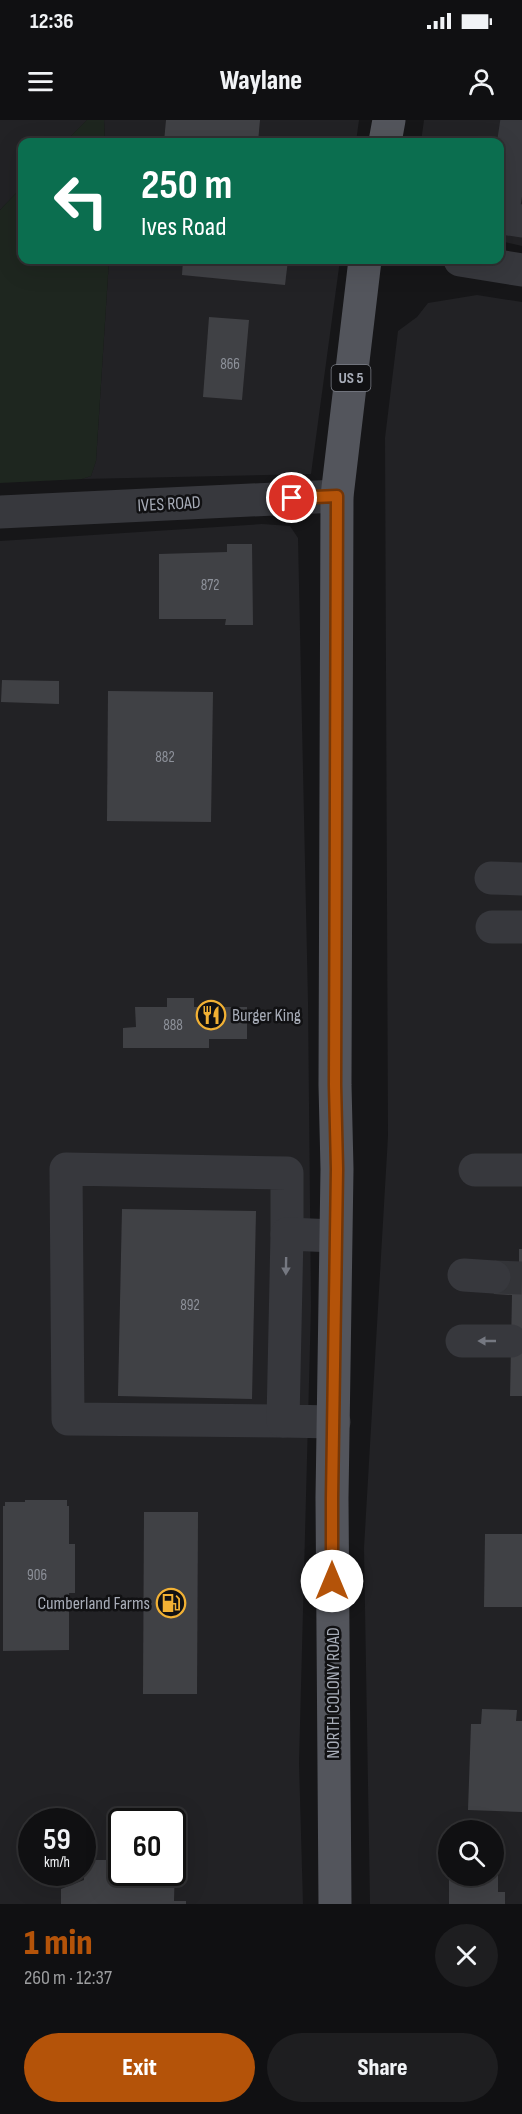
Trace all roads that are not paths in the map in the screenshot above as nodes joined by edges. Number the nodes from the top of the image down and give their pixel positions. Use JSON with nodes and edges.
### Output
{"nodes":[{"id":1,"x":389,"y":120,"type":"edge"},
{"id":2,"x":517,"y":120,"type":"edge"},
{"id":3,"x":386,"y":138,"type":"edge"},
{"id":4,"x":504,"y":205,"type":"edge"},
{"id":5,"x":504,"y":218,"type":"edge"},
{"id":6,"x":522,"y":221,"type":"edge"},
{"id":7,"x":365,"y":264,"type":"edge"},
{"id":8,"x":485,"y":264,"type":"edge"},
{"id":9,"x":522,"y":270,"type":"edge"},
{"id":10,"x":337,"y":496,"type":"junction"},
{"id":11,"x":0,"y":512,"type":"edge"},
{"id":12,"x":475,"y":1170,"type":"dead end"},
{"id":13,"x":522,"y":1170,"type":"edge"},
{"id":14,"x":287,"y":1234,"type":"junction"},
{"id":15,"x":335,"y":1236,"type":"junction"},
{"id":16,"x":462,"y":1341,"type":"dead end"},
{"id":17,"x":511,"y":1341,"type":"dead end"},
{"id":18,"x":283,"y":1421,"type":"junction"},
{"id":19,"x":334,"y":1422,"type":"junction"},
{"id":20,"x":335,"y":1904,"type":"edge"}],
"edges":[{"from":1,"to":3,"type":"main road"},
{"from":2,"to":4,"type":"street"},
{"from":5,"to":6,"type":"street"},
{"from":7,"to":10,"type":"main road","name":"NORTH COLONY ROAD","number":"US 5"},
{"from":8,"to":9,"type":"street"},
{"from":10,"to":11,"type":"street","name":"IVES ROAD"},
{"from":10,"to":15,"type":"main road","name":"NORTH COLONY ROAD","number":"US 5"},
{"from":12,"to":13,"type":"street"},
{"from":14,"to":15,"type":"street"},
{"from":14,"to":18,"type":"street","one_way":true},
{"from":14,"to":18,"type":"street"},
{"from":15,"to":19,"type":"main road","name":"NORTH COLONY ROAD","number":"US 5"},
{"from":17,"to":16,"type":"street","one_way":true},
{"from":18,"to":19,"type":"street"},
{"from":19,"to":20,"type":"main road","name":"NORTH COLONY ROAD","number":"US 5"}]}
